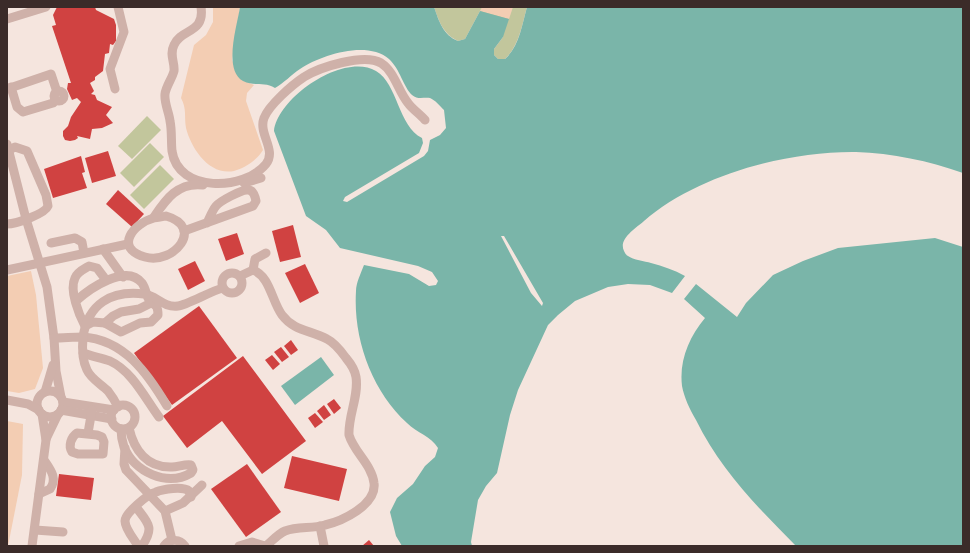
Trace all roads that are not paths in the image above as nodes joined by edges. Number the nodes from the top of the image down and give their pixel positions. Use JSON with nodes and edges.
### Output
{"nodes":[{"id":1,"x":46,"y":7,"type":"edge"},
{"id":2,"x":118,"y":7,"type":"edge"},
{"id":3,"x":202,"y":7,"type":"edge"},
{"id":4,"x":7,"y":19,"type":"edge"},
{"id":5,"x":9,"y":88,"type":"edge"},
{"id":6,"x":115,"y":89,"type":"dead end"},
{"id":7,"x":425,"y":120,"type":"dead end"},
{"id":8,"x":8,"y":148,"type":"edge"},
{"id":9,"x":261,"y":178,"type":"dead end"},
{"id":10,"x":249,"y":179,"type":"junction"},
{"id":11,"x":195,"y":182,"type":"junction"},
{"id":12,"x":154,"y":218,"type":"junction"},
{"id":13,"x":26,"y":219,"type":"junction"},
{"id":14,"x":207,"y":222,"type":"junction"},
{"id":15,"x":7,"y":224,"type":"edge"},
{"id":16,"x":184,"y":231,"type":"junction"},
{"id":17,"x":51,"y":243,"type":"dead end"},
{"id":18,"x":128,"y":244,"type":"junction"},
{"id":19,"x":103,"y":249,"type":"junction"},
{"id":20,"x":84,"y":253,"type":"junction"},
{"id":21,"x":266,"y":253,"type":"dead end"},
{"id":22,"x":40,"y":262,"type":"junction"},
{"id":23,"x":7,"y":270,"type":"edge"},
{"id":24,"x":253,"y":270,"type":"junction"},
{"id":25,"x":240,"y":276,"type":"junction"},
{"id":26,"x":122,"y":277,"type":"junction"},
{"id":27,"x":106,"y":280,"type":"junction"},
{"id":28,"x":223,"y":288,"type":"junction"},
{"id":29,"x":149,"y":298,"type":"junction"},
{"id":30,"x":76,"y":301,"type":"junction"},
{"id":31,"x":139,"y":309,"type":"junction"},
{"id":32,"x":105,"y":323,"type":"junction"},
{"id":33,"x":140,"y":323,"type":"junction"},
{"id":34,"x":85,"y":326,"type":"junction"},
{"id":35,"x":83,"y":337,"type":"junction"},
{"id":36,"x":54,"y":338,"type":"junction"},
{"id":37,"x":82,"y":354,"type":"junction"},
{"id":38,"x":54,"y":360,"type":"junction"},
{"id":39,"x":43,"y":393,"type":"junction"},
{"id":40,"x":11,"y":400,"type":"edge"},
{"id":41,"x":61,"y":406,"type":"junction"},
{"id":42,"x":167,"y":406,"type":"dead end"},
{"id":43,"x":92,"y":410,"type":"junction"},
{"id":44,"x":40,"y":412,"type":"junction"},
{"id":45,"x":115,"y":412,"type":"junction"},
{"id":46,"x":159,"y":417,"type":"dead end"},
{"id":47,"x":125,"y":428,"type":"junction"},
{"id":48,"x":88,"y":434,"type":"dead end"},
{"id":49,"x":46,"y":440,"type":"junction"},
{"id":50,"x":125,"y":448,"type":"junction"},
{"id":51,"x":44,"y":460,"type":"junction"},
{"id":52,"x":202,"y":485,"type":"dead end"},
{"id":53,"x":39,"y":494,"type":"junction"},
{"id":54,"x":149,"y":495,"type":"junction"},
{"id":55,"x":191,"y":497,"type":"junction"},
{"id":56,"x":136,"y":506,"type":"junction"},
{"id":57,"x":165,"y":512,"type":"junction"},
{"id":58,"x":320,"y":526,"type":"junction"},
{"id":59,"x":35,"y":530,"type":"junction"},
{"id":60,"x":63,"y":532,"type":"dead end"},
{"id":61,"x":168,"y":543,"type":"edge"},
{"id":62,"x":32,"y":546,"type":"edge"},
{"id":63,"x":138,"y":546,"type":"edge"},
{"id":64,"x":142,"y":546,"type":"edge"},
{"id":65,"x":185,"y":546,"type":"edge"},
{"id":66,"x":239,"y":546,"type":"edge"},
{"id":67,"x":266,"y":546,"type":"edge"},
{"id":68,"x":324,"y":546,"type":"edge"}],
"edges":[{"from":1,"to":4,"type":"lane"},
{"from":2,"to":6,"type":"lane"},
{"from":3,"to":11,"type":"lane"},
{"from":5,"to":5,"type":"lane"},
{"from":7,"to":10,"type":"lane"},
{"from":8,"to":13,"type":"lane"},
{"from":8,"to":13,"type":"lane"},
{"from":9,"to":10,"type":"lane"},
{"from":10,"to":11,"type":"lane"},
{"from":11,"to":12,"type":"lane"},
{"from":12,"to":16,"type":"lane"},
{"from":12,"to":18,"type":"lane"},
{"from":13,"to":15,"type":"lane"},
{"from":13,"to":22,"type":"lane"},
{"from":14,"to":14,"type":"lane"},
{"from":14,"to":16,"type":"lane"},
{"from":16,"to":18,"type":"lane"},
{"from":17,"to":20,"type":"lane"},
{"from":18,"to":19,"type":"lane"},
{"from":19,"to":20,"type":"lane"},
{"from":19,"to":26,"type":"lane"},
{"from":20,"to":22,"type":"lane"},
{"from":21,"to":24,"type":"lane"},
{"from":22,"to":23,"type":"lane"},
{"from":22,"to":36,"type":"lane"},
{"from":24,"to":25,"type":"lane"},
{"from":24,"to":58,"type":"lane"},
{"from":25,"to":28,"type":"lane"},
{"from":25,"to":28,"type":"lane"},
{"from":26,"to":27,"type":"lane"},
{"from":26,"to":29,"type":"lane"},
{"from":27,"to":30,"type":"lane"},
{"from":27,"to":30,"type":"lane"},
{"from":28,"to":29,"type":"lane"},
{"from":29,"to":31,"type":"lane"},
{"from":29,"to":33,"type":"lane"},
{"from":29,"to":34,"type":"lane"},
{"from":30,"to":34,"type":"lane"},
{"from":31,"to":32,"type":"lane"},
{"from":31,"to":33,"type":"lane"},
{"from":32,"to":33,"type":"lane"},
{"from":32,"to":34,"type":"lane"},
{"from":34,"to":35,"type":"lane"},
{"from":35,"to":36,"type":"lane"},
{"from":35,"to":37,"type":"lane"},
{"from":35,"to":42,"type":"lane"},
{"from":36,"to":38,"type":"lane"},
{"from":37,"to":45,"type":"lane"},
{"from":37,"to":46,"type":"lane"},
{"from":38,"to":39,"type":"lane"},
{"from":38,"to":41,"type":"lane"},
{"from":39,"to":40,"type":"lane"},
{"from":39,"to":41,"type":"lane"},
{"from":39,"to":44,"type":"lane"},
{"from":40,"to":44,"type":"lane"},
{"from":41,"to":43,"type":"lane"},
{"from":41,"to":44,"type":"lane"},
{"from":41,"to":49,"type":"lane"},
{"from":43,"to":45,"type":"lane"},
{"from":43,"to":48,"type":"lane"},
{"from":44,"to":49,"type":"lane"},
{"from":45,"to":47,"type":"lane"},
{"from":45,"to":47,"type":"lane"},
{"from":47,"to":50,"type":"lane"},
{"from":47,"to":50,"type":"lane"},
{"from":49,"to":51,"type":"lane"},
{"from":50,"to":54,"type":"lane"},
{"from":51,"to":53,"type":"lane"},
{"from":51,"to":53,"type":"lane"},
{"from":52,"to":55,"type":"lane"},
{"from":53,"to":59,"type":"lane"},
{"from":54,"to":55,"type":"lane"},
{"from":54,"to":56,"type":"lane"},
{"from":54,"to":57,"type":"lane"},
{"from":55,"to":57,"type":"lane"},
{"from":56,"to":63,"type":"lane"},
{"from":56,"to":64,"type":"lane"},
{"from":57,"to":61,"type":"lane"},
{"from":58,"to":67,"type":"lane"},
{"from":58,"to":68,"type":"lane"},
{"from":59,"to":60,"type":"lane"},
{"from":59,"to":62,"type":"lane"},
{"from":61,"to":65,"type":"lane"},
{"from":66,"to":67,"type":"lane"}]}
